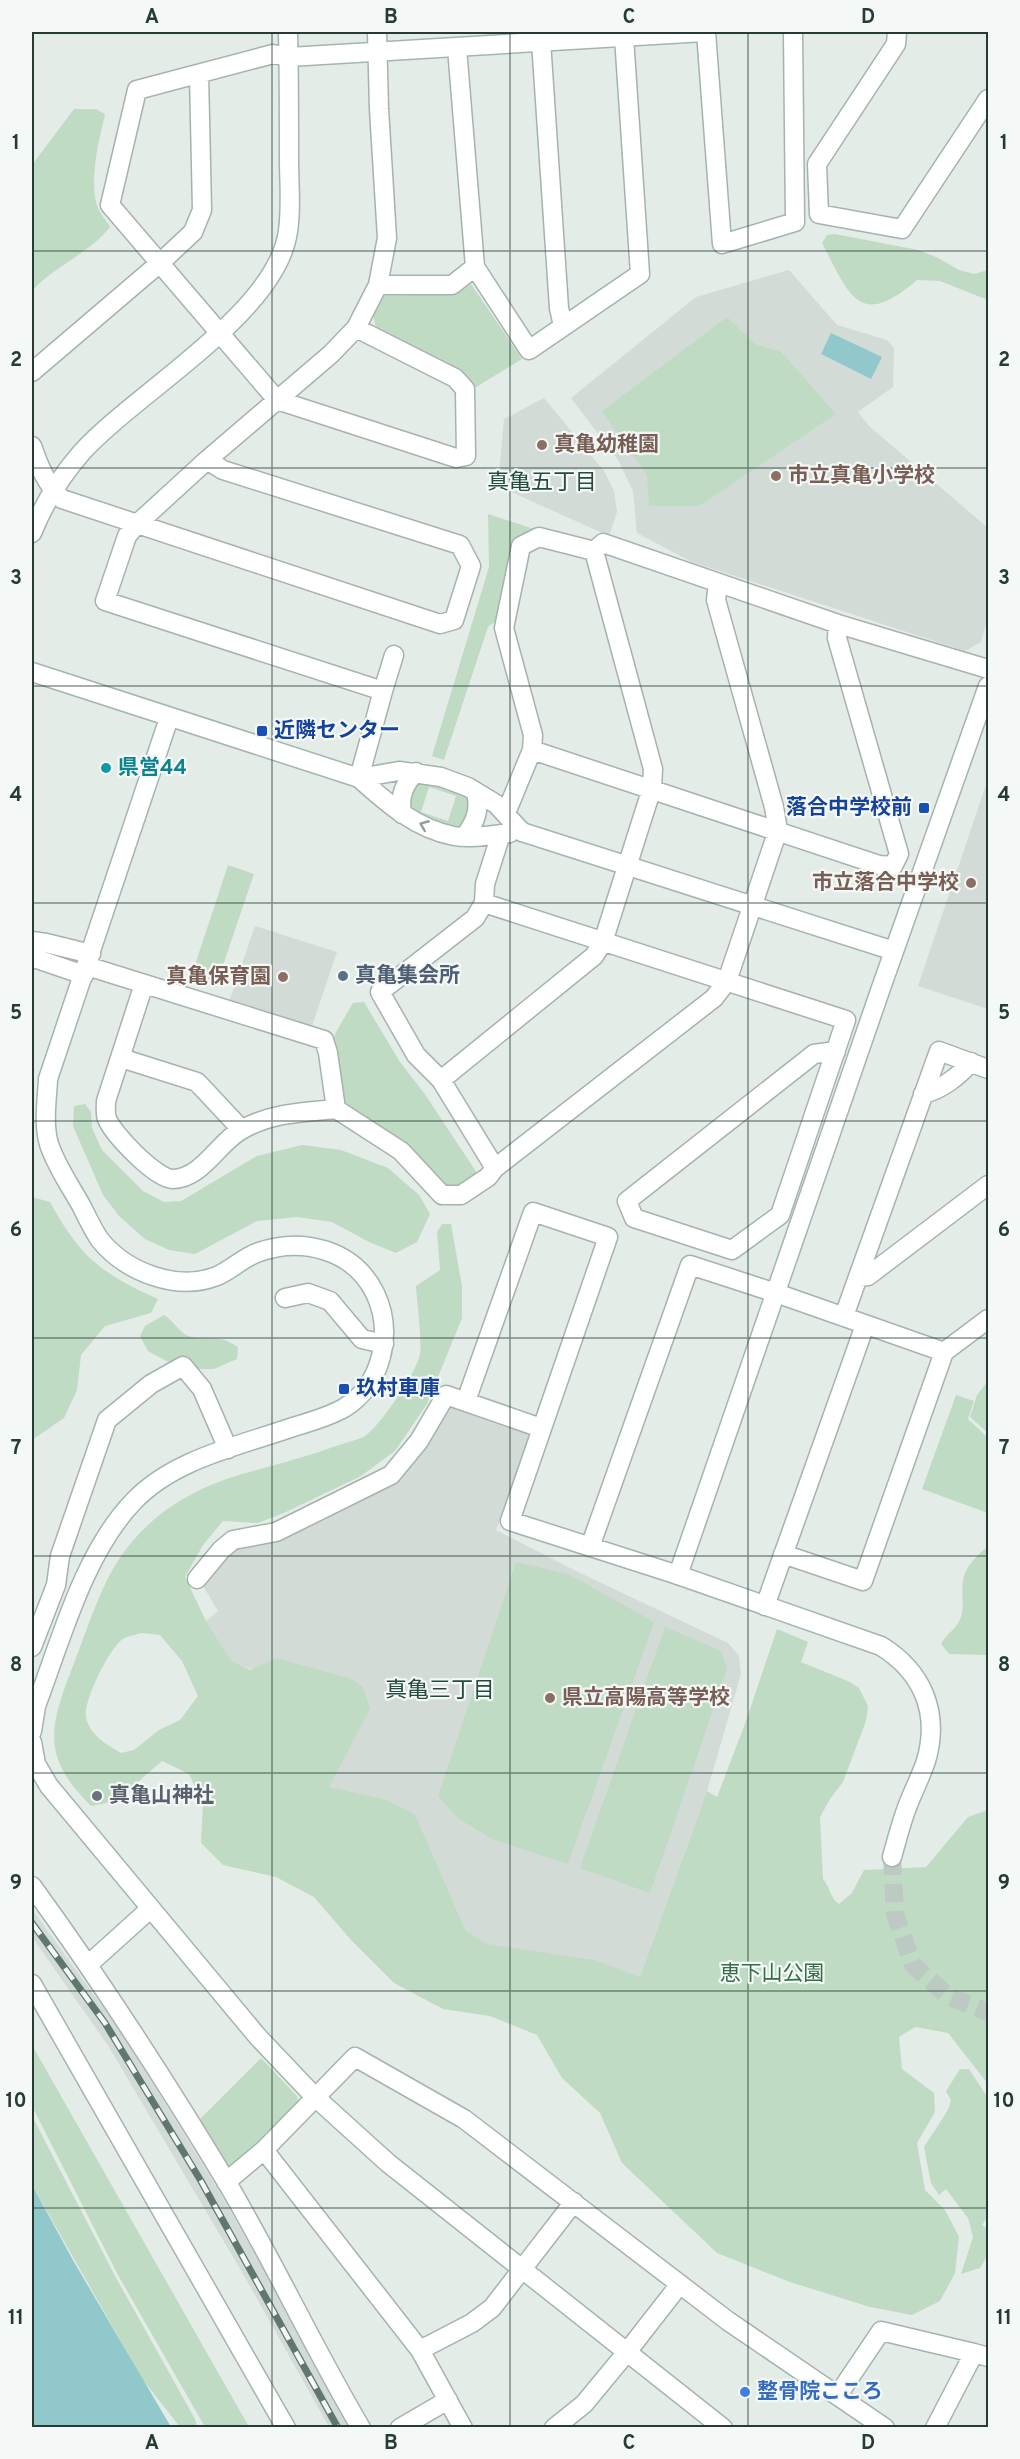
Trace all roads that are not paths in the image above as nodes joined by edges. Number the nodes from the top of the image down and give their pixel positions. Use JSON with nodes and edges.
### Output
{"nodes":[{"id":1,"x":288,"y":32,"type":"edge"},
{"id":2,"x":377,"y":32,"type":"edge"},
{"id":3,"x":705,"y":32,"type":"edge"},
{"id":4,"x":793,"y":32,"type":"edge"},
{"id":5,"x":897,"y":32,"type":"edge"},
{"id":6,"x":624,"y":37,"type":"junction"},
{"id":7,"x":541,"y":41,"type":"junction"},
{"id":8,"x":457,"y":48,"type":"junction"},
{"id":9,"x":378,"y":51,"type":"junction"},
{"id":10,"x":289,"y":57,"type":"junction"},
{"id":11,"x":199,"y":74,"type":"junction"},
{"id":12,"x":988,"y":99,"type":"edge"},
{"id":13,"x":160,"y":262,"type":"junction"},
{"id":14,"x":475,"y":267,"type":"junction"},
{"id":15,"x":378,"y":285,"type":"junction"},
{"id":16,"x":563,"y":326,"type":"junction"},
{"id":17,"x":356,"y":328,"type":"junction"},
{"id":18,"x":219,"y":333,"type":"junction"},
{"id":19,"x":32,"y":372,"type":"edge"},
{"id":20,"x":276,"y":400,"type":"junction"},
{"id":21,"x":32,"y":446,"type":"edge"},
{"id":22,"x":207,"y":460,"type":"junction"},
{"id":23,"x":53,"y":490,"type":"junction"},
{"id":24,"x":136,"y":525,"type":"junction"},
{"id":25,"x":32,"y":533,"type":"edge"},
{"id":26,"x":594,"y":551,"type":"junction"},
{"id":27,"x":718,"y":583,"type":"junction"},
{"id":28,"x":838,"y":624,"type":"junction"},
{"id":29,"x":394,"y":655,"type":"dead end"},
{"id":30,"x":988,"y":669,"type":"edge"},
{"id":31,"x":32,"y":672,"type":"edge"},
{"id":32,"x":988,"y":686,"type":"edge"},
{"id":33,"x":384,"y":691,"type":"junction"},
{"id":34,"x":169,"y":718,"type":"junction"},
{"id":35,"x":532,"y":750,"type":"junction"},
{"id":36,"x":416,"y":772,"type":"junction"},
{"id":37,"x":359,"y":778,"type":"junction"},
{"id":38,"x":652,"y":788,"type":"junction"},
{"id":39,"x":476,"y":792,"type":"junction"},
{"id":40,"x":506,"y":813,"type":"junction"},
{"id":41,"x":402,"y":814,"type":"junction"},
{"id":42,"x":778,"y":830,"type":"junction"},
{"id":43,"x":522,"y":832,"type":"junction"},
{"id":44,"x":501,"y":834,"type":"junction"},
{"id":45,"x":465,"y":836,"type":"junction"},
{"id":46,"x":628,"y":866,"type":"junction"},
{"id":47,"x":484,"y":903,"type":"junction"},
{"id":48,"x":753,"y":906,"type":"junction"},
{"id":49,"x":32,"y":941,"type":"edge"},
{"id":50,"x":603,"y":942,"type":"junction"},
{"id":51,"x":894,"y":951,"type":"junction"},
{"id":52,"x":32,"y":959,"type":"edge"},
{"id":53,"x":87,"y":965,"type":"junction"},
{"id":54,"x":727,"y":981,"type":"junction"},
{"id":55,"x":144,"y":984,"type":"junction"},
{"id":56,"x":836,"y":1050,"type":"junction"},
{"id":57,"x":121,"y":1058,"type":"junction"},
{"id":58,"x":971,"y":1062,"type":"junction"},
{"id":59,"x":988,"y":1069,"type":"edge"},
{"id":60,"x":441,"y":1080,"type":"junction"},
{"id":61,"x":923,"y":1094,"type":"junction"},
{"id":62,"x":336,"y":1110,"type":"junction"},
{"id":63,"x":241,"y":1129,"type":"junction"},
{"id":64,"x":495,"y":1167,"type":"junction"},
{"id":65,"x":988,"y":1185,"type":"edge"},
{"id":66,"x":860,"y":1277,"type":"junction"},
{"id":67,"x":776,"y":1293,"type":"junction"},
{"id":68,"x":285,"y":1298,"type":"dead end"},
{"id":69,"x":844,"y":1316,"type":"junction"},
{"id":70,"x":988,"y":1319,"type":"edge"},
{"id":71,"x":865,"y":1325,"type":"junction"},
{"id":72,"x":384,"y":1344,"type":"junction"},
{"id":73,"x":944,"y":1352,"type":"junction"},
{"id":74,"x":466,"y":1401,"type":"junction"},
{"id":75,"x":540,"y":1428,"type":"junction"},
{"id":76,"x":228,"y":1449,"type":"junction"},
{"id":77,"x":590,"y":1547,"type":"junction"},
{"id":78,"x":783,"y":1554,"type":"junction"},
{"id":79,"x":678,"y":1575,"type":"junction"},
{"id":80,"x":197,"y":1579,"type":"dead end"},
{"id":81,"x":765,"y":1605,"type":"junction"},
{"id":82,"x":32,"y":1647,"type":"edge"},
{"id":83,"x":32,"y":1731,"type":"edge"},
{"id":84,"x":32,"y":1742,"type":"edge"},
{"id":85,"x":892,"y":1857,"type":"tunnel mouth"},
{"id":86,"x":32,"y":1886,"type":"edge"},
{"id":87,"x":150,"y":1909,"type":"junction"},
{"id":88,"x":88,"y":1964,"type":"junction"},
{"id":89,"x":32,"y":1984,"type":"edge"},
{"id":90,"x":315,"y":2097,"type":"junction"},
{"id":91,"x":264,"y":2150,"type":"junction"},
{"id":92,"x":226,"y":2182,"type":"junction"},
{"id":93,"x":574,"y":2202,"type":"junction"},
{"id":94,"x":522,"y":2269,"type":"junction"},
{"id":95,"x":680,"y":2284,"type":"junction"},
{"id":96,"x":420,"y":2350,"type":"junction"},
{"id":97,"x":627,"y":2352,"type":"junction"},
{"id":98,"x":981,"y":2355,"type":"edge"},
{"id":99,"x":837,"y":2395,"type":"junction"},
{"id":100,"x":448,"y":2400,"type":"junction"},
{"id":101,"x":717,"y":2426,"type":"edge"},
{"id":102,"x":286,"y":2427,"type":"edge"},
{"id":103,"x":361,"y":2427,"type":"edge"},
{"id":104,"x":400,"y":2427,"type":"edge"},
{"id":105,"x":464,"y":2427,"type":"edge"},
{"id":106,"x":554,"y":2427,"type":"edge"},
{"id":107,"x":885,"y":2427,"type":"edge"},
{"id":108,"x":935,"y":2427,"type":"edge"}],
"edges":[{"from":1,"to":10,"type":"street"},
{"from":2,"to":9,"type":"street"},
{"from":3,"to":4,"type":"street"},
{"from":3,"to":6,"type":"street"},
{"from":5,"to":12,"type":"street"},
{"from":6,"to":7,"type":"street"},
{"from":6,"to":16,"type":"street"},
{"from":7,"to":8,"type":"street"},
{"from":7,"to":16,"type":"street"},
{"from":8,"to":9,"type":"street"},
{"from":8,"to":14,"type":"street"},
{"from":9,"to":10,"type":"street"},
{"from":9,"to":15,"type":"street"},
{"from":10,"to":11,"type":"street"},
{"from":10,"to":18,"type":"street"},
{"from":11,"to":13,"type":"street"},
{"from":11,"to":13,"type":"street"},
{"from":13,"to":18,"type":"street"},
{"from":13,"to":19,"type":"street"},
{"from":14,"to":15,"type":"street"},
{"from":14,"to":16,"type":"street"},
{"from":15,"to":17,"type":"street"},
{"from":17,"to":20,"type":"street"},
{"from":17,"to":20,"type":"street"},
{"from":18,"to":20,"type":"street"},
{"from":18,"to":23,"type":"street"},
{"from":20,"to":22,"type":"street"},
{"from":21,"to":23,"type":"street"},
{"from":22,"to":24,"type":"street"},
{"from":22,"to":24,"type":"street"},
{"from":23,"to":24,"type":"street"},
{"from":23,"to":25,"type":"street"},
{"from":24,"to":33,"type":"street"},
{"from":26,"to":27,"type":"street"},
{"from":26,"to":35,"type":"street"},
{"from":26,"to":38,"type":"street"},
{"from":27,"to":28,"type":"street"},
{"from":27,"to":42,"type":"street"},
{"from":28,"to":30,"type":"street"},
{"from":28,"to":42,"type":"street"},
{"from":29,"to":33,"type":"street"},
{"from":31,"to":34,"type":"street"},
{"from":32,"to":51,"type":"street"},
{"from":33,"to":37,"type":"street"},
{"from":34,"to":37,"type":"street"},
{"from":34,"to":53,"type":"street"},
{"from":35,"to":38,"type":"street"},
{"from":35,"to":40,"type":"street"},
{"from":36,"to":37,"type":"street"},
{"from":36,"to":39,"type":"street"},
{"from":36,"to":41,"type":"street"},
{"from":37,"to":41,"type":"street"},
{"from":38,"to":42,"type":"street"},
{"from":38,"to":46,"type":"street"},
{"from":39,"to":40,"type":"street"},
{"from":39,"to":45,"type":"street"},
{"from":40,"to":43,"type":"street"},
{"from":45,"to":41,"type":"street","one_way":true},
{"from":42,"to":48,"type":"street"},
{"from":43,"to":44,"type":"street"},
{"from":43,"to":46,"type":"street"},
{"from":44,"to":45,"type":"street"},
{"from":44,"to":47,"type":"street"},
{"from":46,"to":48,"type":"street"},
{"from":46,"to":50,"type":"street"},
{"from":47,"to":50,"type":"street"},
{"from":47,"to":60,"type":"street"},
{"from":48,"to":51,"type":"street"},
{"from":48,"to":54,"type":"street"},
{"from":49,"to":53,"type":"street"},
{"from":50,"to":54,"type":"street"},
{"from":50,"to":60,"type":"street"},
{"from":51,"to":67,"type":"street"},
{"from":52,"to":53,"type":"street"},
{"from":53,"to":55,"type":"street"},
{"from":53,"to":72,"type":"street"},
{"from":54,"to":56,"type":"street"},
{"from":54,"to":64,"type":"street"},
{"from":55,"to":57,"type":"street"},
{"from":55,"to":62,"type":"street"},
{"from":56,"to":56,"type":"street"},
{"from":57,"to":63,"type":"street"},
{"from":57,"to":63,"type":"street"},
{"from":58,"to":59,"type":"street"},
{"from":58,"to":61,"type":"street"},
{"from":58,"to":61,"type":"street"},
{"from":60,"to":64,"type":"street"},
{"from":61,"to":66,"type":"street"},
{"from":62,"to":63,"type":"street"},
{"from":62,"to":64,"type":"street"},
{"from":65,"to":66,"type":"street"},
{"from":66,"to":69,"type":"street"},
{"from":67,"to":69,"type":"street"},
{"from":67,"to":77,"type":"street"},
{"from":67,"to":79,"type":"street"},
{"from":68,"to":72,"type":"street"},
{"from":69,"to":71,"type":"street"},
{"from":70,"to":73,"type":"street"},
{"from":71,"to":73,"type":"street"},
{"from":71,"to":78,"type":"street"},
{"from":72,"to":76,"type":"street"},
{"from":73,"to":78,"type":"street"},
{"from":74,"to":75,"type":"street"},
{"from":74,"to":75,"type":"street"},
{"from":74,"to":80,"type":"street"},
{"from":75,"to":77,"type":"street"},
{"from":76,"to":82,"type":"street"},
{"from":76,"to":83,"type":"street"},
{"from":77,"to":79,"type":"street"},
{"from":78,"to":81,"type":"street"},
{"from":79,"to":81,"type":"street"},
{"from":81,"to":85,"type":"street"},
{"from":84,"to":87,"type":"street"},
{"from":86,"to":88,"type":"street"},
{"from":87,"to":88,"type":"street"},
{"from":87,"to":90,"type":"street"},
{"from":88,"to":92,"type":"street"},
{"from":89,"to":102,"type":"street"},
{"from":90,"to":91,"type":"street"},
{"from":90,"to":93,"type":"street"},
{"from":90,"to":94,"type":"street"},
{"from":91,"to":92,"type":"street"},
{"from":91,"to":96,"type":"street"},
{"from":92,"to":103,"type":"street"},
{"from":93,"to":94,"type":"street"},
{"from":93,"to":95,"type":"street"},
{"from":94,"to":96,"type":"street"},
{"from":94,"to":97,"type":"street"},
{"from":95,"to":97,"type":"street"},
{"from":95,"to":99,"type":"street"},
{"from":96,"to":100,"type":"street"},
{"from":97,"to":101,"type":"street"},
{"from":97,"to":106,"type":"street"},
{"from":98,"to":99,"type":"street"},
{"from":98,"to":108,"type":"street"},
{"from":99,"to":107,"type":"street"},
{"from":100,"to":104,"type":"street"},
{"from":100,"to":105,"type":"street"}]}
